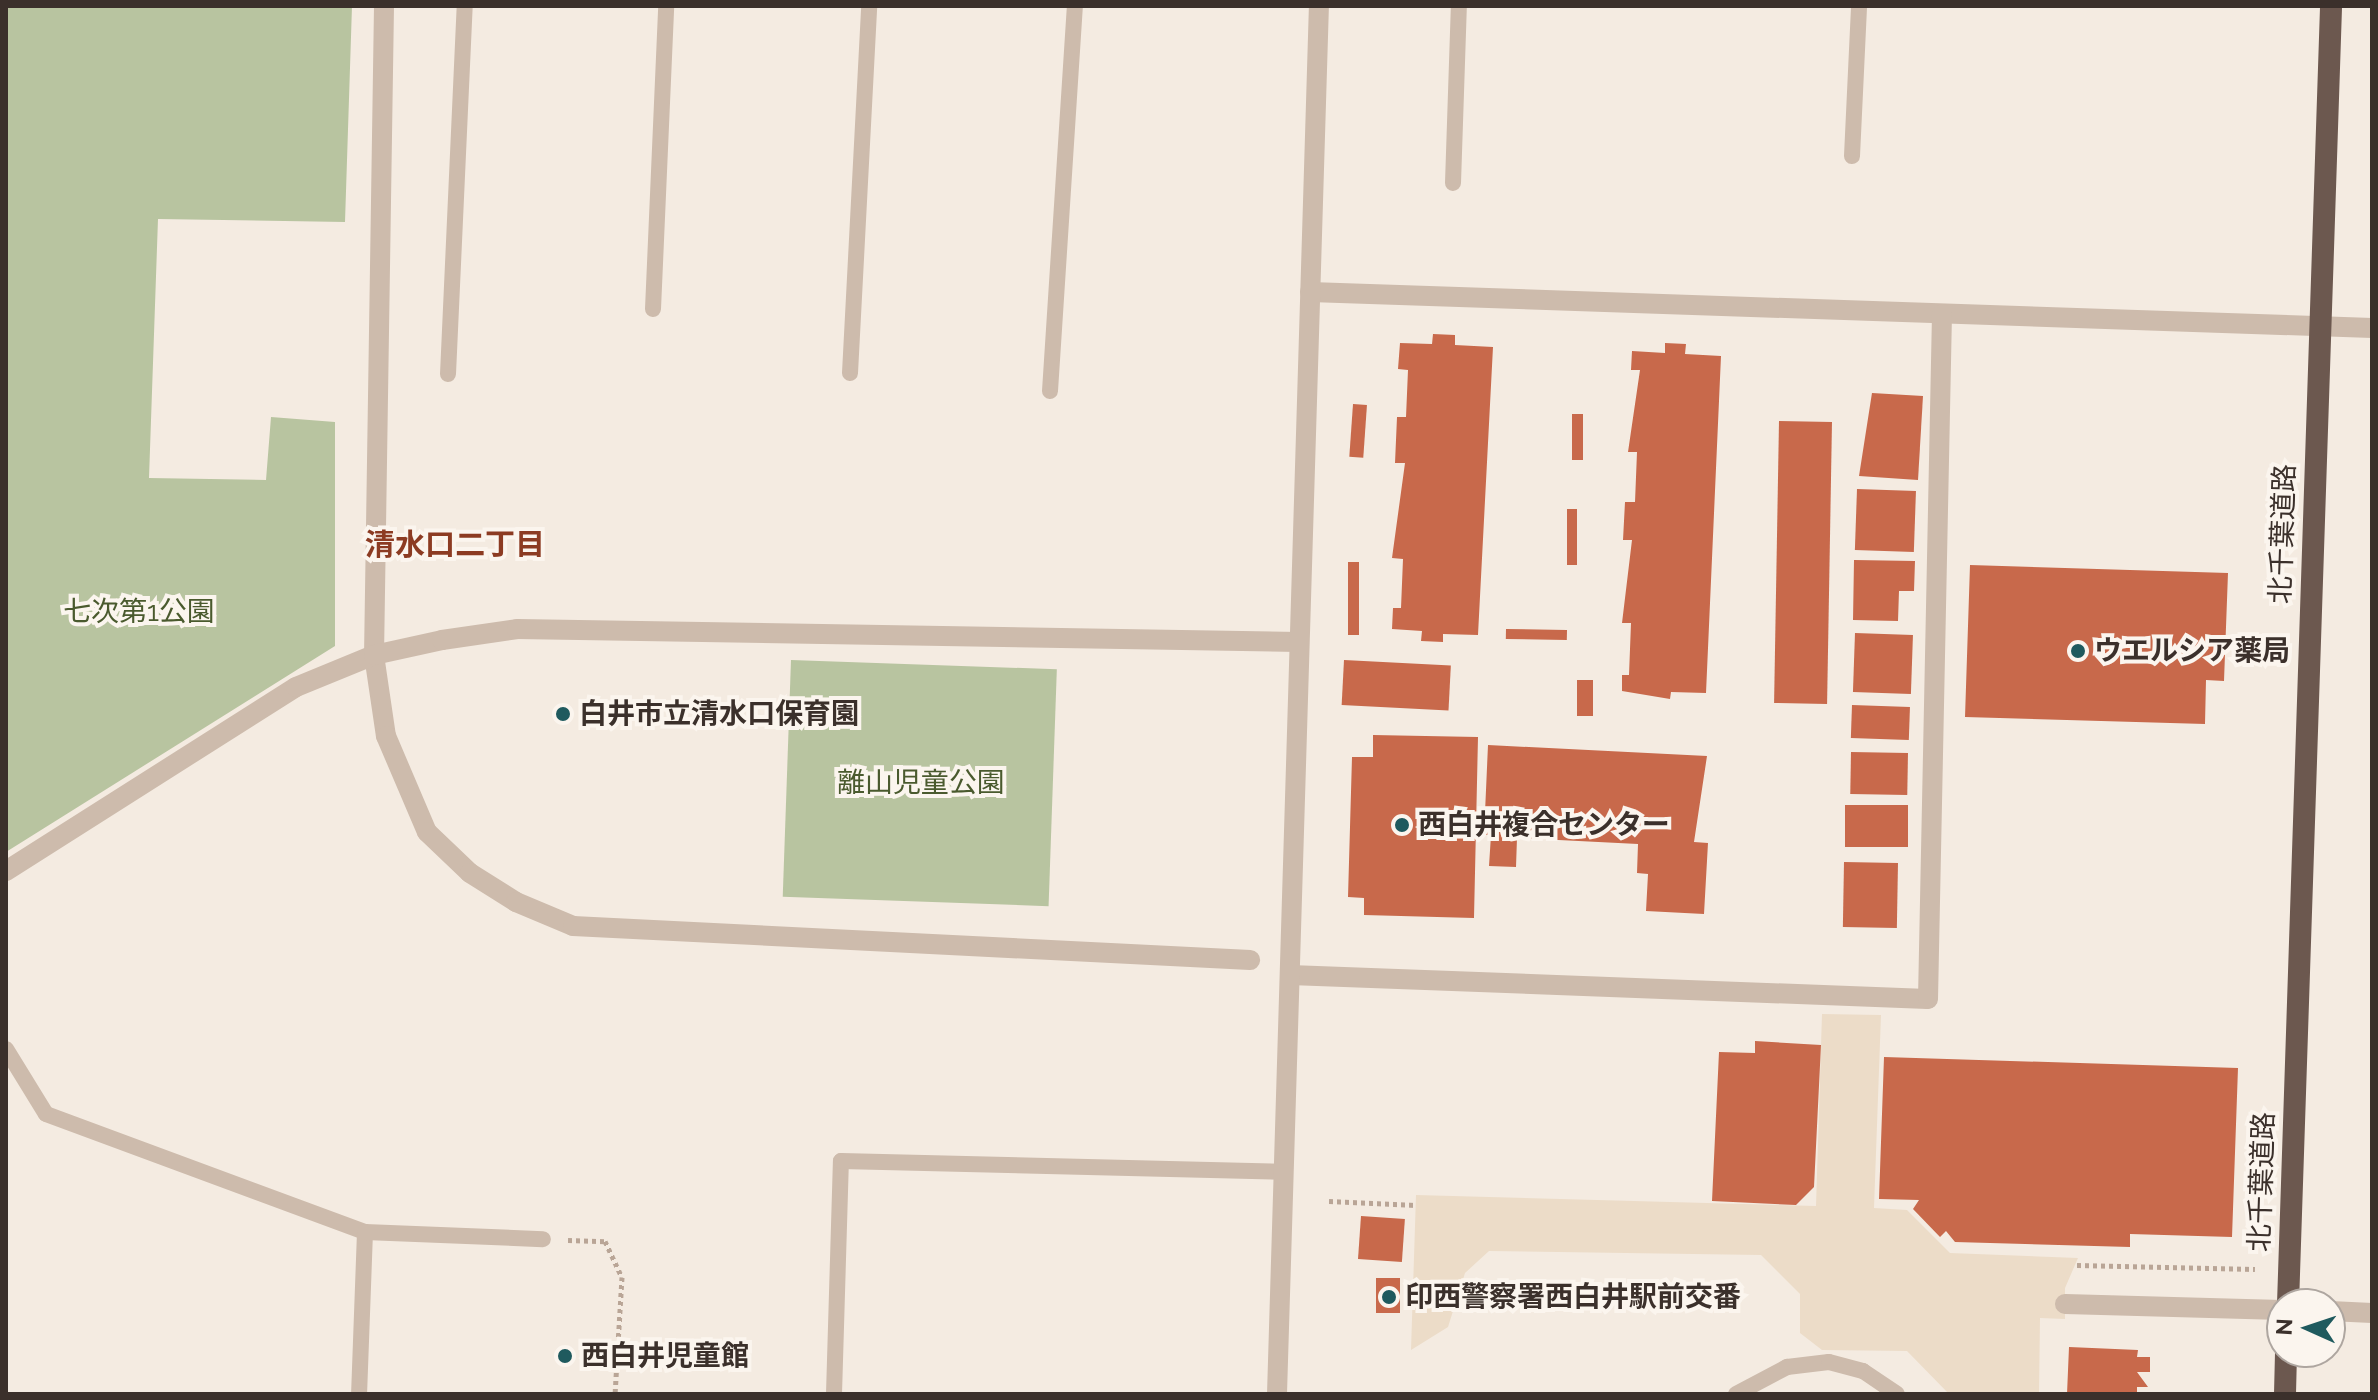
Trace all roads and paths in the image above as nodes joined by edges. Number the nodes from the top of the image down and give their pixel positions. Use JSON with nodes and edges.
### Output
{"nodes":[{"id":1,"x":384,"y":6,"type":"edge"},
{"id":2,"x":465,"y":6,"type":"edge"},
{"id":3,"x":666,"y":6,"type":"edge"},
{"id":4,"x":869,"y":6,"type":"edge"},
{"id":5,"x":1075,"y":6,"type":"edge"},
{"id":6,"x":1319,"y":6,"type":"edge"},
{"id":7,"x":1459,"y":6,"type":"edge"},
{"id":8,"x":1859,"y":6,"type":"edge"},
{"id":9,"x":2331,"y":6,"type":"edge"},
{"id":10,"x":1852,"y":156,"type":"dead end"},
{"id":11,"x":1453,"y":183,"type":"dead end"},
{"id":12,"x":1310,"y":292,"type":"junction"},
{"id":13,"x":653,"y":309,"type":"dead end"},
{"id":14,"x":1942,"y":314,"type":"junction"},
{"id":15,"x":2372,"y":328,"type":"edge"},
{"id":16,"x":850,"y":373,"type":"dead end"},
{"id":17,"x":448,"y":374,"type":"dead end"},
{"id":18,"x":1050,"y":391,"type":"dead end"},
{"id":19,"x":1299,"y":642,"type":"junction"},
{"id":20,"x":374,"y":655,"type":"junction"},
{"id":21,"x":6,"y":871,"type":"edge"},
{"id":22,"x":1250,"y":960,"type":"dead end"},
{"id":23,"x":1290,"y":975,"type":"junction"},
{"id":24,"x":6,"y":1049,"type":"edge"},
{"id":25,"x":1284,"y":1172,"type":"junction"},
{"id":26,"x":1329,"y":1201,"type":"dead end"},
{"id":27,"x":1416,"y":1205,"type":"dead end"},
{"id":28,"x":365,"y":1232,"type":"junction"},
{"id":29,"x":543,"y":1239,"type":"joint"},
{"id":30,"x":2077,"y":1265,"type":"dead end"},
{"id":31,"x":2255,"y":1269,"type":"dead end"},
{"id":32,"x":2289,"y":1288,"type":"edge"},
{"id":33,"x":2065,"y":1304,"type":"dead end"},
{"id":34,"x":2266,"y":1309,"type":"edge"},
{"id":35,"x":2346,"y":1312,"type":"edge"},
{"id":36,"x":2372,"y":1313,"type":"edge"},
{"id":37,"x":2286,"y":1368,"type":"edge"},
{"id":38,"x":359,"y":1394,"type":"edge"},
{"id":39,"x":615,"y":1394,"type":"edge"},
{"id":40,"x":834,"y":1394,"type":"edge"},
{"id":41,"x":1277,"y":1394,"type":"edge"},
{"id":42,"x":1736,"y":1394,"type":"edge"},
{"id":43,"x":1897,"y":1394,"type":"edge"},
{"id":44,"x":2285,"y":1394,"type":"edge"}],
"edges":[{"from":1,"to":20,"type":"street"},
{"from":2,"to":17,"type":"lane"},
{"from":3,"to":13,"type":"lane"},
{"from":4,"to":16,"type":"lane"},
{"from":5,"to":18,"type":"lane"},
{"from":6,"to":12,"type":"street"},
{"from":7,"to":11,"type":"lane"},
{"from":8,"to":10,"type":"lane"},
{"from":9,"to":32,"type":"highway","name":"北千葉道路"},
{"from":12,"to":14,"type":"street"},
{"from":12,"to":19,"type":"street"},
{"from":14,"to":15,"type":"street"},
{"from":14,"to":23,"type":"street"},
{"from":19,"to":20,"type":"street"},
{"from":19,"to":23,"type":"street"},
{"from":20,"to":21,"type":"street"},
{"from":20,"to":22,"type":"street"},
{"from":23,"to":25,"type":"street"},
{"from":24,"to":28,"type":"lane"},
{"from":25,"to":40,"type":"lane"},
{"from":25,"to":41,"type":"street"},
{"from":26,"to":27,"type":"path"},
{"from":28,"to":29,"type":"lane"},
{"from":28,"to":38,"type":"lane"},
{"from":29,"to":39,"type":"path"},
{"from":30,"to":31,"type":"path"},
{"from":33,"to":34,"type":"street"},
{"from":35,"to":36,"type":"street"},
{"from":37,"to":44,"type":"highway"},
{"from":42,"to":43,"type":"lane"}]}
